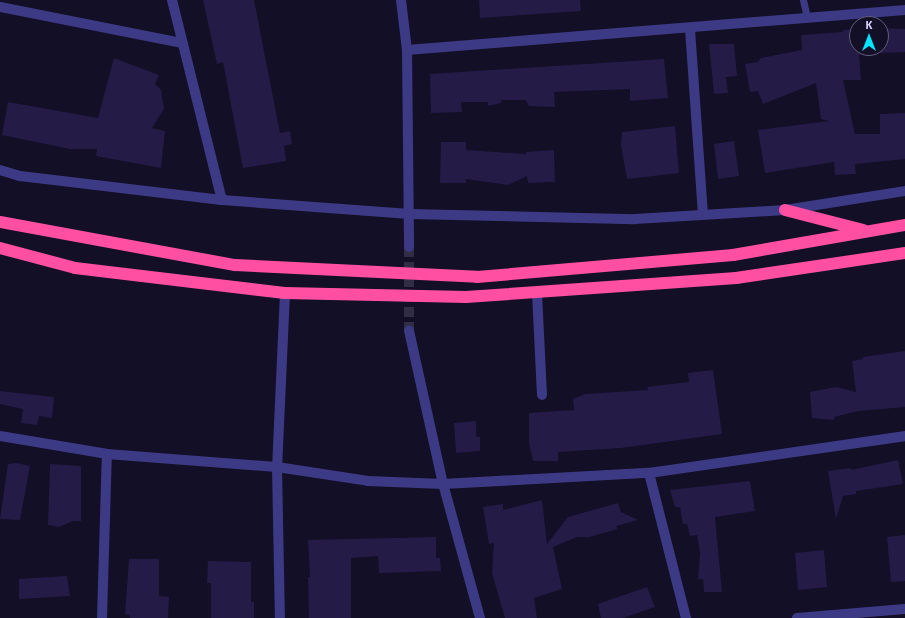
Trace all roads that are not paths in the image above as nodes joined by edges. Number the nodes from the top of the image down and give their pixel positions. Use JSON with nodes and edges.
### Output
{"nodes":[{"id":1,"x":172,"y":0,"type":"edge"},
{"id":2,"x":401,"y":0,"type":"edge"},
{"id":3,"x":803,"y":0,"type":"edge"},
{"id":4,"x":0,"y":6,"type":"edge"},
{"id":5,"x":905,"y":10,"type":"edge"},
{"id":6,"x":806,"y":18,"type":"junction"},
{"id":7,"x":690,"y":28,"type":"junction"},
{"id":8,"x":182,"y":43,"type":"junction"},
{"id":9,"x":407,"y":50,"type":"junction"},
{"id":10,"x":0,"y":170,"type":"edge"},
{"id":11,"x":905,"y":191,"type":"edge"},
{"id":12,"x":222,"y":200,"type":"junction"},
{"id":13,"x":786,"y":210,"type":"junction"},
{"id":14,"x":409,"y":214,"type":"junction"},
{"id":15,"x":703,"y":215,"type":"junction"},
{"id":16,"x":0,"y":222,"type":"edge"},
{"id":17,"x":905,"y":225,"type":"edge"},
{"id":18,"x":866,"y":230,"type":"junction"},
{"id":19,"x":409,"y":247,"type":"tunnel mouth"},
{"id":20,"x":0,"y":248,"type":"edge"},
{"id":21,"x":905,"y":253,"type":"edge"},
{"id":22,"x":537,"y":292,"type":"junction"},
{"id":23,"x":285,"y":293,"type":"junction"},
{"id":24,"x":409,"y":331,"type":"tunnel mouth"},
{"id":25,"x":542,"y":395,"type":"dead end"},
{"id":26,"x":0,"y":436,"type":"edge"},
{"id":27,"x":905,"y":436,"type":"edge"},
{"id":28,"x":107,"y":454,"type":"junction"},
{"id":29,"x":277,"y":467,"type":"junction"},
{"id":30,"x":649,"y":473,"type":"junction"},
{"id":31,"x":443,"y":484,"type":"junction"},
{"id":32,"x":905,"y":609,"type":"edge"},
{"id":33,"x":102,"y":618,"type":"edge"},
{"id":34,"x":280,"y":618,"type":"edge"},
{"id":35,"x":480,"y":618,"type":"edge"},
{"id":36,"x":686,"y":618,"type":"edge"},
{"id":37,"x":797,"y":618,"type":"edge"}],
"edges":[{"from":1,"to":8,"type":"street"},
{"from":2,"to":9,"type":"street"},
{"from":3,"to":6,"type":"lane"},
{"from":4,"to":8,"type":"street"},
{"from":5,"to":6,"type":"street"},
{"from":6,"to":7,"type":"street"},
{"from":7,"to":9,"type":"street"},
{"from":7,"to":15,"type":"street"},
{"from":8,"to":12,"type":"street"},
{"from":9,"to":14,"type":"street"},
{"from":10,"to":12,"type":"street"},
{"from":11,"to":13,"type":"street"},
{"from":12,"to":14,"type":"street"},
{"from":13,"to":15,"type":"street"},
{"from":13,"to":18,"type":"highway"},
{"from":14,"to":15,"type":"street"},
{"from":14,"to":19,"type":"street"},
{"from":16,"to":18,"type":"highway"},
{"from":17,"to":18,"type":"highway"},
{"from":20,"to":23,"type":"highway"},
{"from":21,"to":22,"type":"highway"},
{"from":22,"to":23,"type":"highway"},
{"from":22,"to":25,"type":"street"},
{"from":23,"to":29,"type":"street"},
{"from":24,"to":31,"type":"street"},
{"from":26,"to":28,"type":"street"},
{"from":27,"to":30,"type":"street"},
{"from":28,"to":29,"type":"street"},
{"from":28,"to":33,"type":"street"},
{"from":29,"to":31,"type":"street"},
{"from":29,"to":34,"type":"street"},
{"from":30,"to":31,"type":"street"},
{"from":30,"to":36,"type":"street"},
{"from":31,"to":35,"type":"street"},
{"from":32,"to":37,"type":"street"}]}
